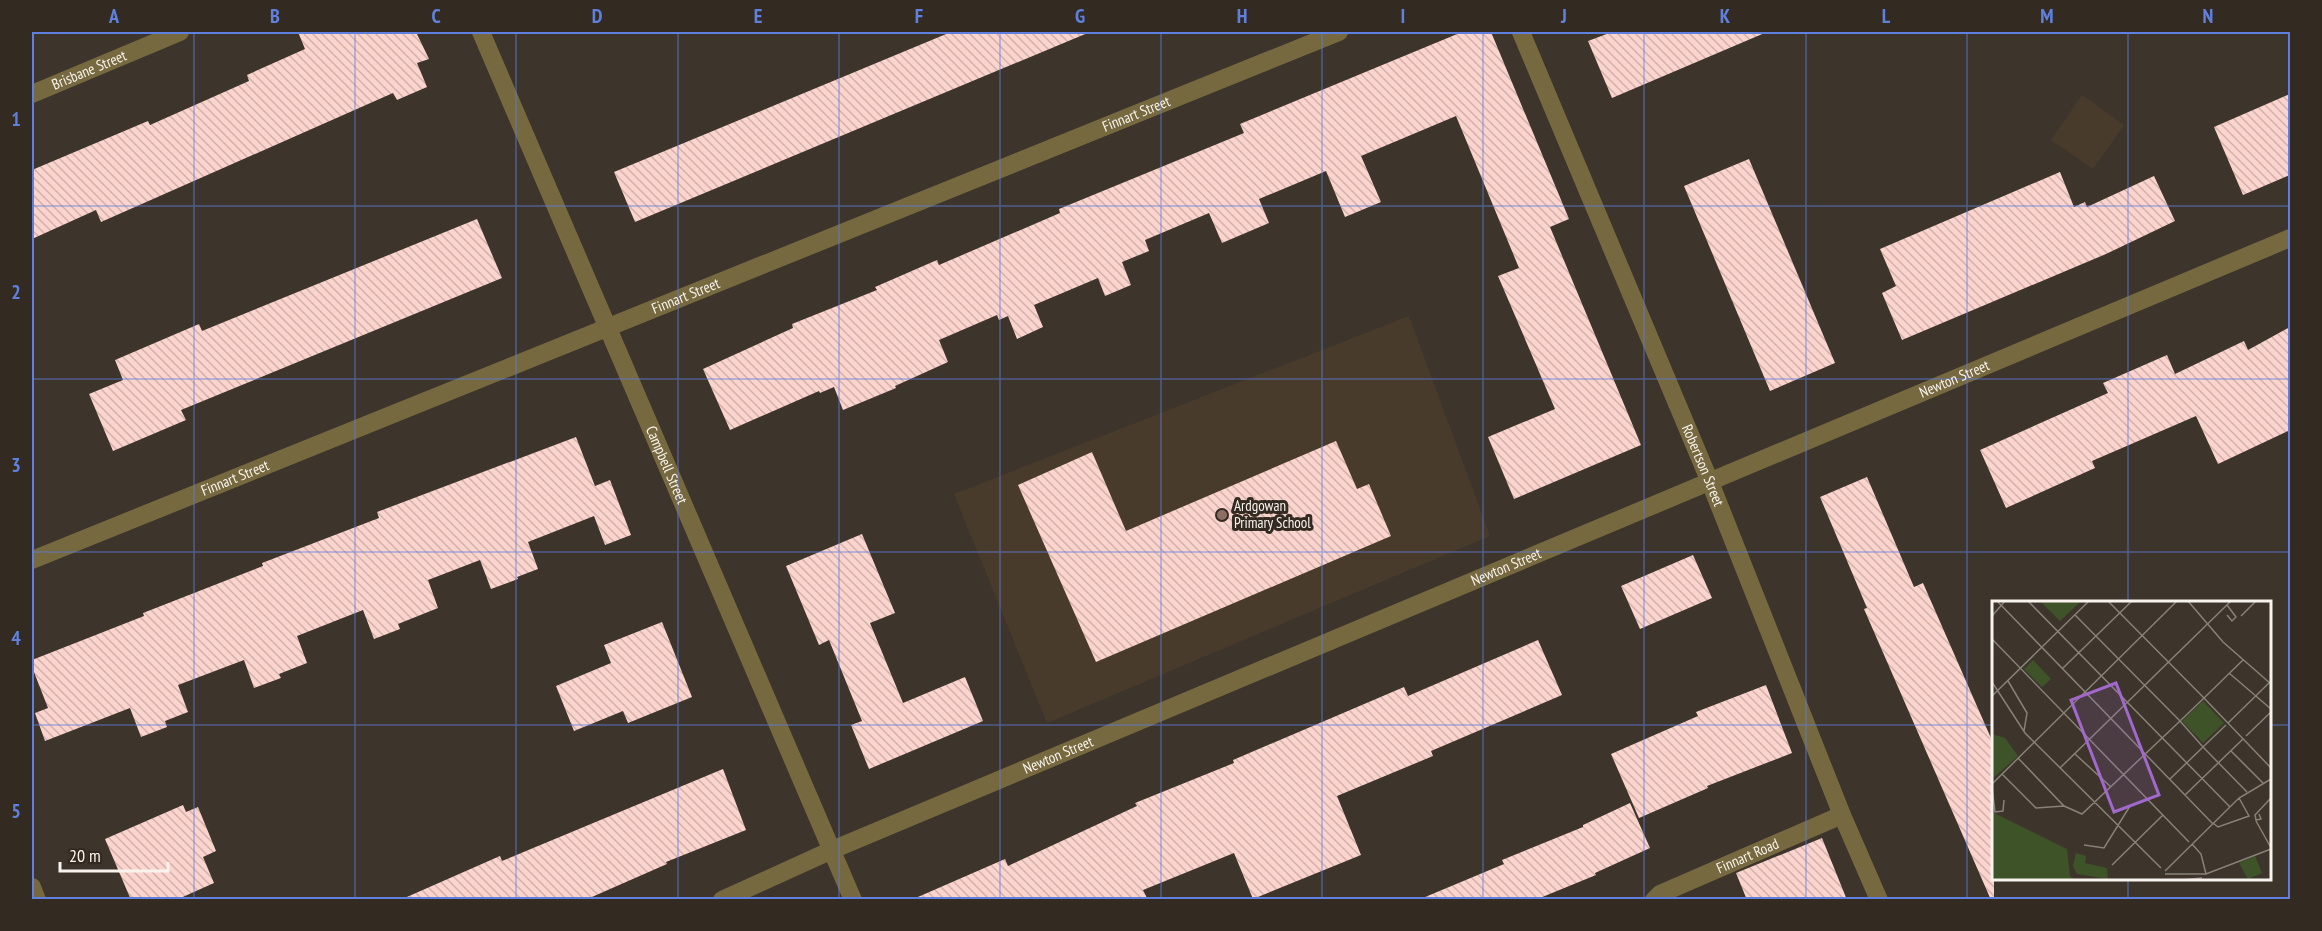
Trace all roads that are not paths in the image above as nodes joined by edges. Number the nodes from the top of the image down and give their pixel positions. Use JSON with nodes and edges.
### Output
{"nodes":[{"id":1,"x":180,"y":32,"type":"edge"},
{"id":2,"x":481,"y":32,"type":"edge"},
{"id":3,"x":1339,"y":32,"type":"edge"},
{"id":4,"x":1521,"y":32,"type":"edge"},
{"id":5,"x":32,"y":94,"type":"edge"},
{"id":6,"x":2290,"y":238,"type":"edge"},
{"id":7,"x":607,"y":326,"type":"junction"},
{"id":8,"x":1710,"y":482,"type":"junction"},
{"id":9,"x":32,"y":560,"type":"edge"},
{"id":10,"x":1842,"y":815,"type":"junction"},
{"id":11,"x":832,"y":850,"type":"junction"},
{"id":12,"x":32,"y":887,"type":"edge"},
{"id":13,"x":37,"y":900,"type":"edge"},
{"id":14,"x":723,"y":900,"type":"edge"},
{"id":15,"x":853,"y":900,"type":"edge"},
{"id":16,"x":1654,"y":900,"type":"edge"},
{"id":17,"x":1879,"y":900,"type":"edge"}],
"edges":[{"from":1,"to":5,"type":"street","name":"Brisbane Street"},
{"from":2,"to":7,"type":"street","name":"Campbell Street"},
{"from":3,"to":7,"type":"street","name":"Finnart Street"},
{"from":4,"to":8,"type":"street","name":"Robertson Street"},
{"from":6,"to":8,"type":"street","name":"Newton Street"},
{"from":7,"to":9,"type":"street","name":"Finnart Street"},
{"from":7,"to":11,"type":"street","name":"Campbell Street"},
{"from":8,"to":10,"type":"street","name":"Robertson Street"},
{"from":8,"to":11,"type":"street","name":"Newton Street"},
{"from":10,"to":16,"type":"street","name":"Finnart Road"},
{"from":10,"to":17,"type":"street","name":"Robertson Street"},
{"from":11,"to":14,"type":"street","name":"Newton Street"},
{"from":11,"to":15,"type":"street","name":"Campbell Street"},
{"from":12,"to":13,"type":"street"}]}
